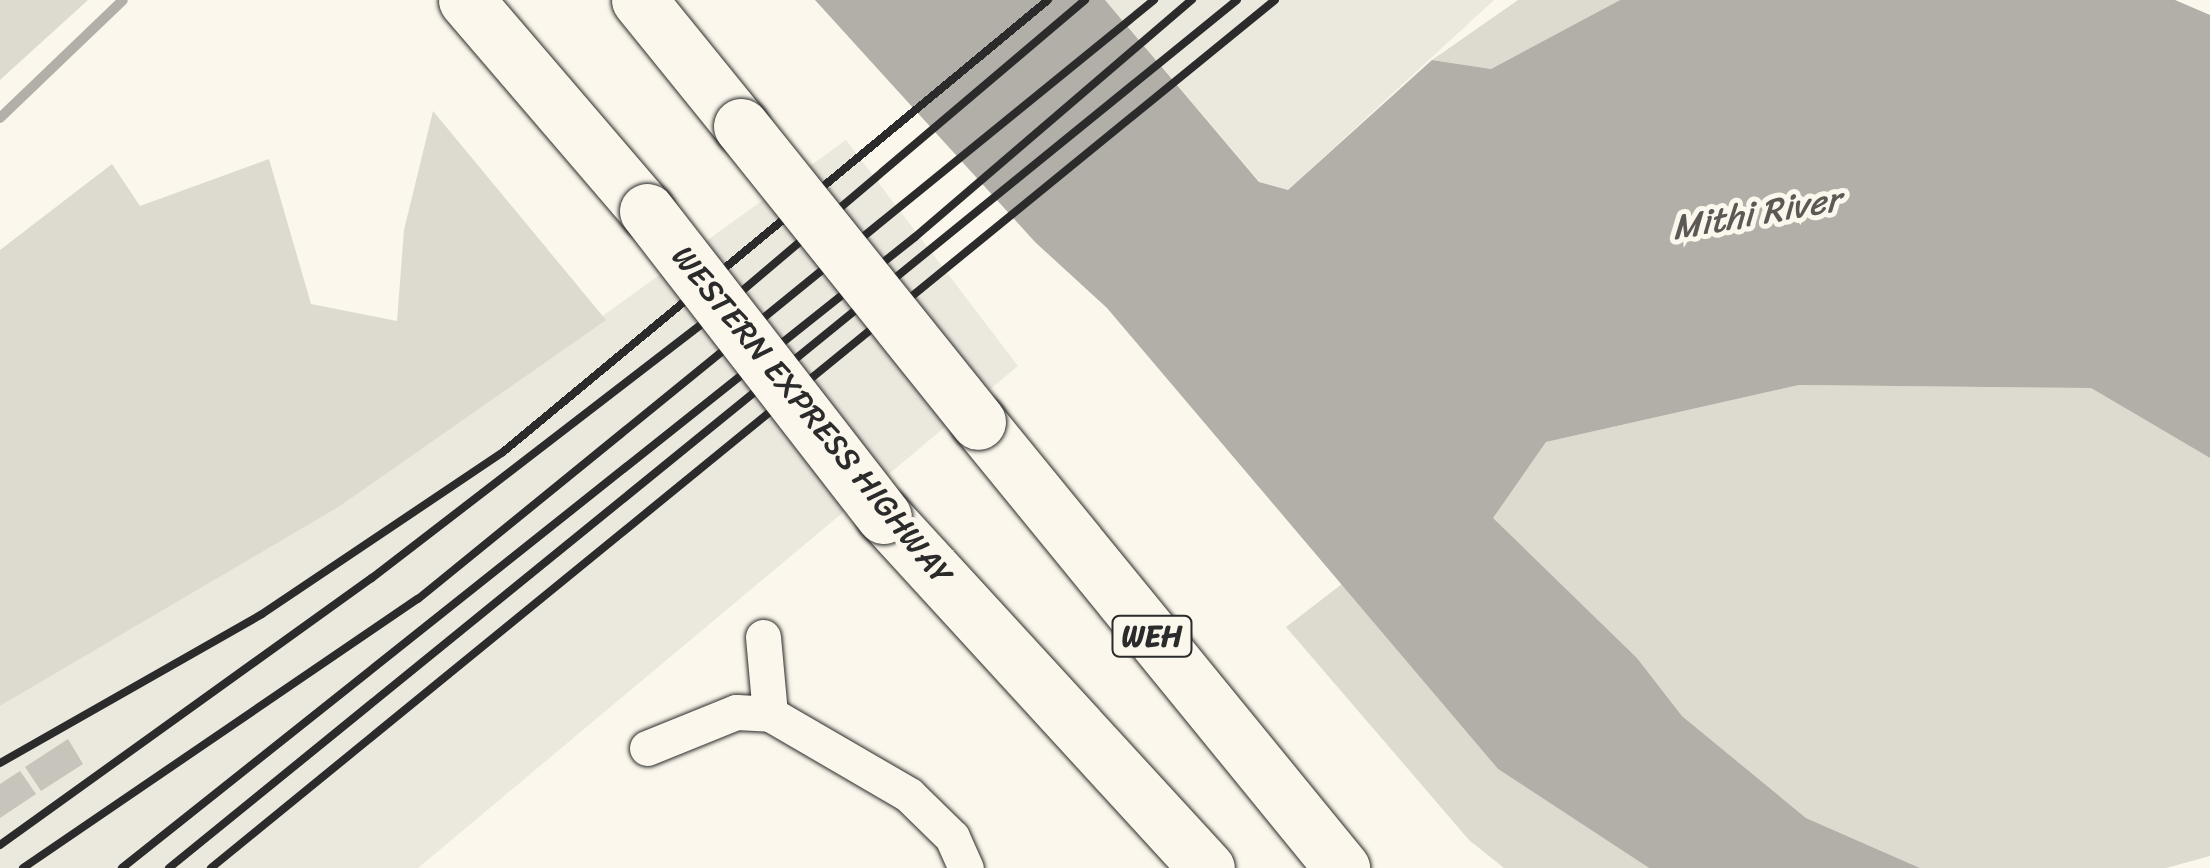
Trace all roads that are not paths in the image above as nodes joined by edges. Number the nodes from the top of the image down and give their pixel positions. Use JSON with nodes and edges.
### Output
{"nodes":[{"id":1,"x":466,"y":0,"type":"edge"},
{"id":2,"x":639,"y":0,"type":"edge"},
{"id":3,"x":763,"y":637,"type":"dead end"},
{"id":4,"x":770,"y":714,"type":"junction"},
{"id":5,"x":647,"y":748,"type":"dead end"},
{"id":6,"x":1339,"y":862,"type":"edge"},
{"id":7,"x":966,"y":868,"type":"edge"},
{"id":8,"x":1207,"y":868,"type":"edge"}],
"edges":[{"from":1,"to":8,"type":"highway","name":"WESTERN EXPRESS HIGHWAY","bridge":true},
{"from":2,"to":6,"type":"highway","number":"WEH","bridge":true},
{"from":3,"to":4,"type":"street"},
{"from":4,"to":5,"type":"street"},
{"from":4,"to":7,"type":"street"}]}
